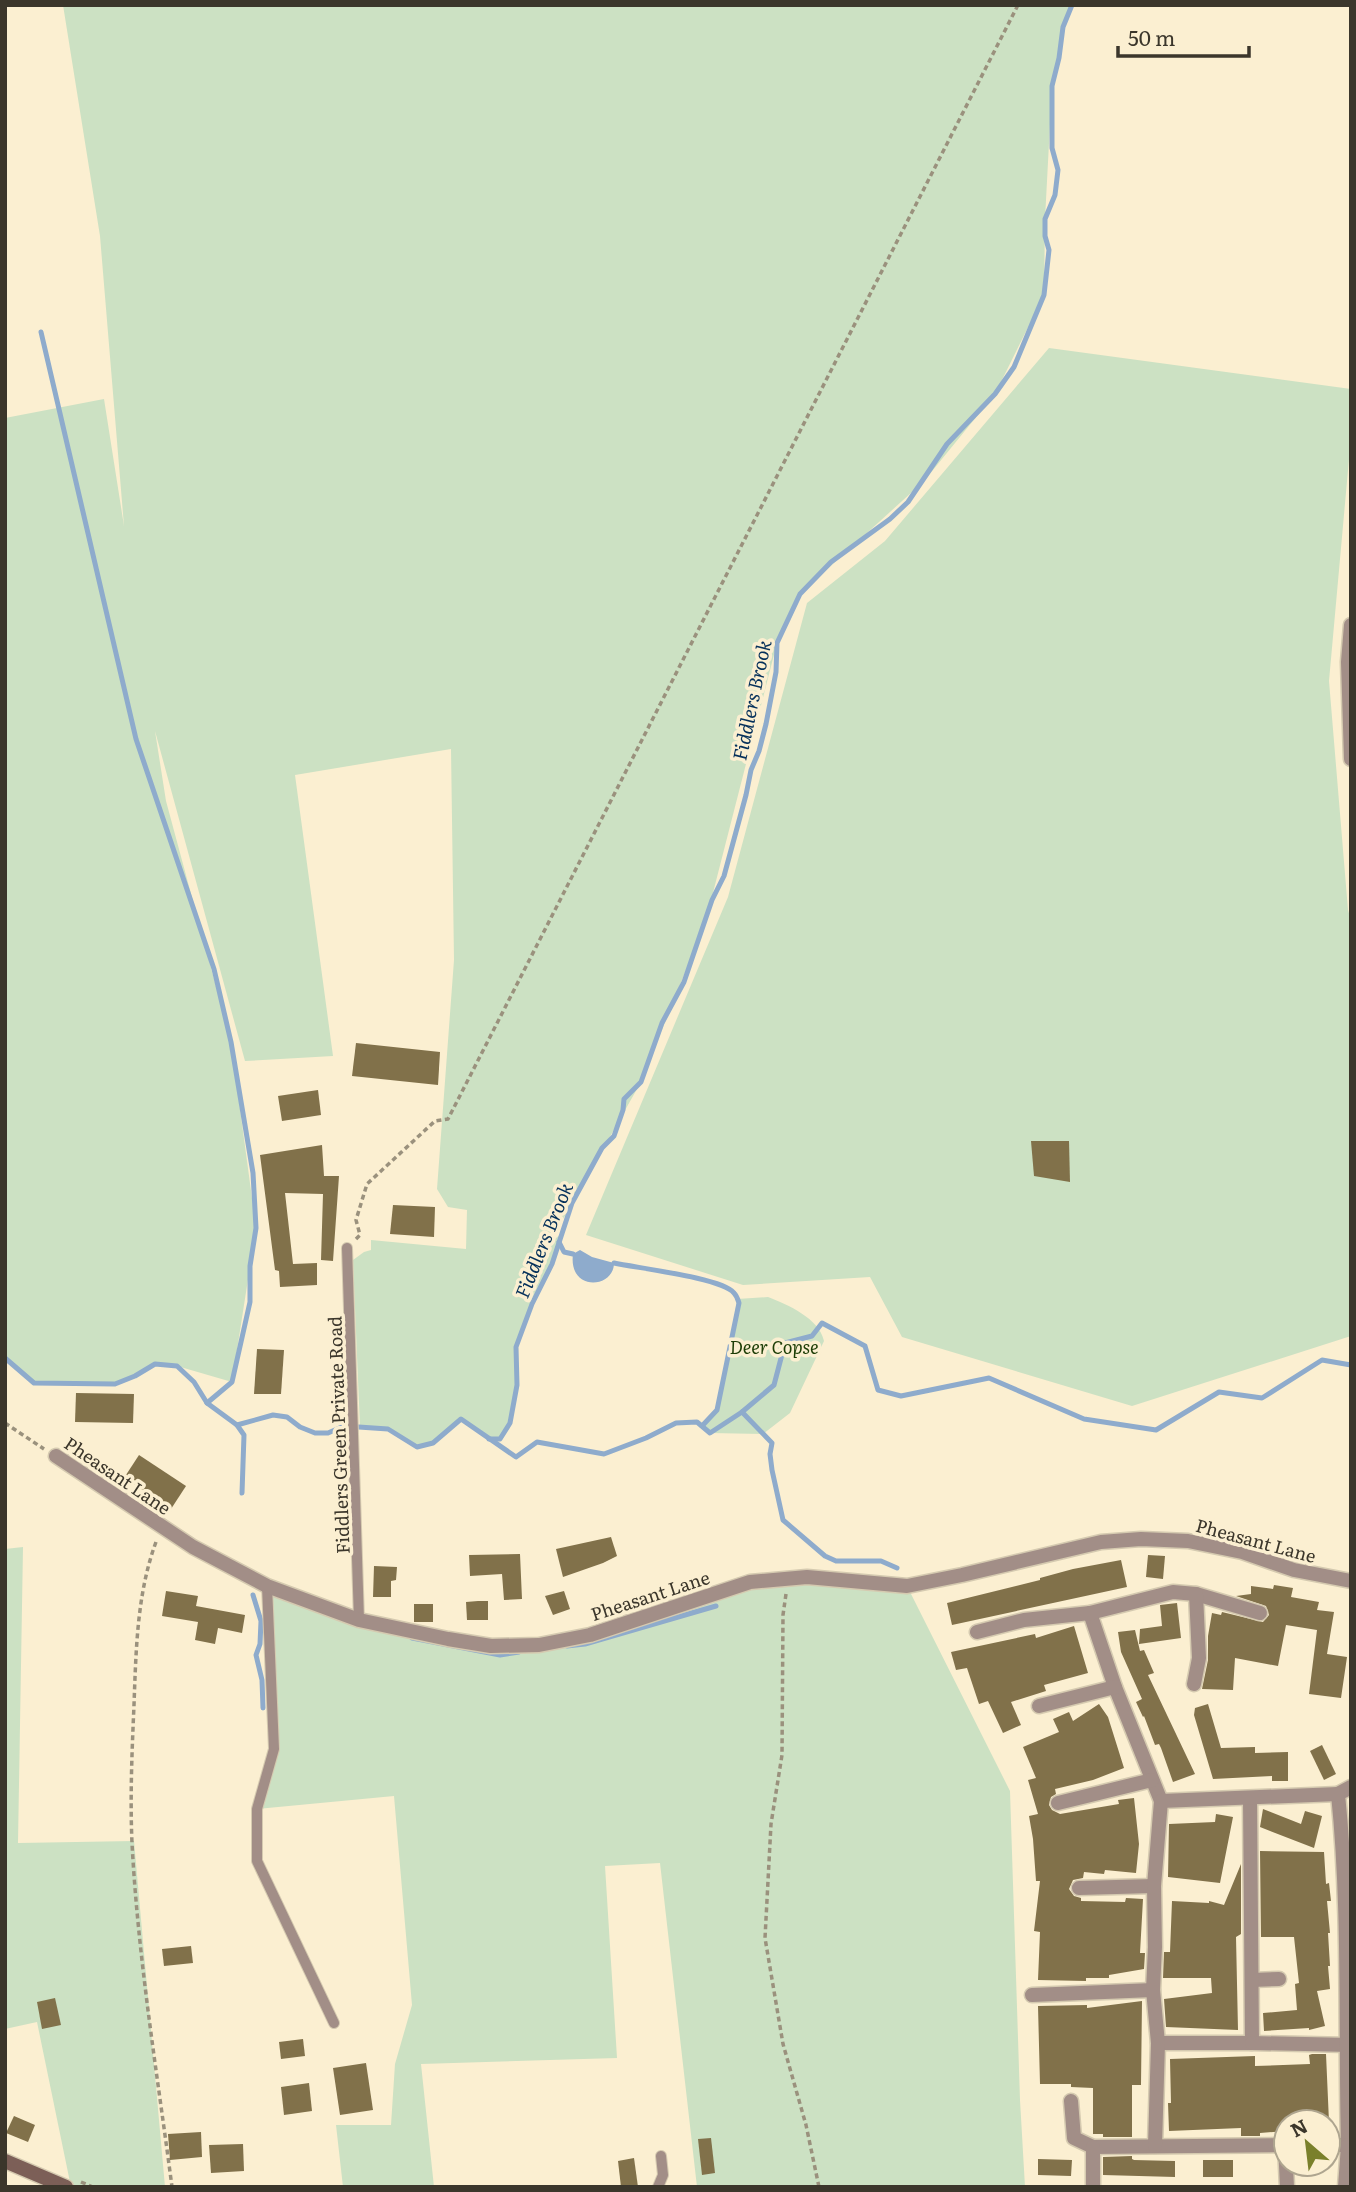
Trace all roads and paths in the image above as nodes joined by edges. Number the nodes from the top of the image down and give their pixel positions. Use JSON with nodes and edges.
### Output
{"nodes":[{"id":1,"x":1018,"y":5,"type":"edge"},
{"id":2,"x":1351,"y":625,"type":"edge"},
{"id":3,"x":1351,"y":759,"type":"edge"},
{"id":4,"x":347,"y":1248,"type":"joint"},
{"id":5,"x":5,"y":1423,"type":"edge"},
{"id":6,"x":56,"y":1456,"type":"joint"},
{"id":7,"x":162,"y":1527,"type":"junction"},
{"id":8,"x":785,"y":1578,"type":"junction"},
{"id":9,"x":1351,"y":1581,"type":"edge"},
{"id":10,"x":267,"y":1587,"type":"junction"},
{"id":11,"x":1196,"y":1594,"type":"junction"},
{"id":12,"x":1090,"y":1613,"type":"junction"},
{"id":13,"x":1260,"y":1613,"type":"dead end"},
{"id":14,"x":359,"y":1620,"type":"junction"},
{"id":15,"x":977,"y":1632,"type":"dead end"},
{"id":16,"x":1194,"y":1684,"type":"dead end"},
{"id":17,"x":1115,"y":1687,"type":"junction"},
{"id":18,"x":1039,"y":1706,"type":"dead end"},
{"id":19,"x":1152,"y":1780,"type":"junction"},
{"id":20,"x":1345,"y":1791,"type":"edge"},
{"id":21,"x":1250,"y":1799,"type":"junction"},
{"id":22,"x":1161,"y":1801,"type":"junction"},
{"id":23,"x":1058,"y":1803,"type":"dead end"},
{"id":24,"x":1348,"y":1857,"type":"edge"},
{"id":25,"x":1154,"y":1886,"type":"junction"},
{"id":26,"x":1079,"y":1888,"type":"dead end"},
{"id":27,"x":1349,"y":1954,"type":"edge"},
{"id":28,"x":1279,"y":1979,"type":"dead end"},
{"id":29,"x":1252,"y":1980,"type":"junction"},
{"id":30,"x":1153,"y":1990,"type":"junction"},
{"id":31,"x":1032,"y":1995,"type":"dead end"},
{"id":32,"x":334,"y":2023,"type":"dead end"},
{"id":33,"x":1158,"y":2043,"type":"junction"},
{"id":34,"x":1252,"y":2043,"type":"junction"},
{"id":35,"x":1348,"y":2045,"type":"edge"},
{"id":36,"x":1071,"y":2101,"type":"dead end"},
{"id":37,"x":1350,"y":2145,"type":"edge"},
{"id":38,"x":1154,"y":2146,"type":"junction"},
{"id":39,"x":1272,"y":2146,"type":"edge"},
{"id":40,"x":1093,"y":2147,"type":"junction"},
{"id":41,"x":661,"y":2156,"type":"dead end"},
{"id":42,"x":5,"y":2161,"type":"edge"},
{"id":43,"x":66,"y":2187,"type":"edge"},
{"id":44,"x":172,"y":2187,"type":"edge"},
{"id":45,"x":659,"y":2187,"type":"edge"},
{"id":46,"x":819,"y":2187,"type":"edge"},
{"id":47,"x":1093,"y":2187,"type":"edge"},
{"id":48,"x":1345,"y":2187,"type":"edge"}],
"edges":[{"from":1,"to":4,"type":"path"},
{"from":2,"to":3,"type":"street"},
{"from":4,"to":14,"type":"lane","name":"Fiddlers Green Private Road"},
{"from":5,"to":6,"type":"path","name":"Pheasant Lane"},
{"from":6,"to":7,"type":"street","name":"Pheasant Lane"},
{"from":7,"to":10,"type":"street","name":"Pheasant Lane"},
{"from":7,"to":44,"type":"path"},
{"from":8,"to":9,"type":"street","name":"Pheasant Lane"},
{"from":8,"to":14,"type":"street","name":"Pheasant Lane"},
{"from":8,"to":46,"type":"path"},
{"from":10,"to":14,"type":"street","name":"Pheasant Lane"},
{"from":10,"to":32,"type":"lane"},
{"from":11,"to":12,"type":"street"},
{"from":11,"to":13,"type":"street"},
{"from":11,"to":16,"type":"street"},
{"from":12,"to":15,"type":"street"},
{"from":12,"to":17,"type":"street"},
{"from":17,"to":18,"type":"street"},
{"from":17,"to":19,"type":"street"},
{"from":19,"to":22,"type":"street"},
{"from":19,"to":23,"type":"street"},
{"from":20,"to":21,"type":"street"},
{"from":20,"to":24,"type":"street"},
{"from":21,"to":22,"type":"street"},
{"from":21,"to":29,"type":"street"},
{"from":22,"to":25,"type":"street"},
{"from":24,"to":27,"type":"street"},
{"from":25,"to":26,"type":"street"},
{"from":25,"to":30,"type":"street"},
{"from":27,"to":35,"type":"street"},
{"from":28,"to":29,"type":"street"},
{"from":29,"to":34,"type":"street"},
{"from":30,"to":31,"type":"street"},
{"from":30,"to":33,"type":"street"},
{"from":33,"to":34,"type":"street"},
{"from":33,"to":38,"type":"street"},
{"from":34,"to":35,"type":"street"},
{"from":35,"to":37,"type":"street"},
{"from":36,"to":40,"type":"street"},
{"from":37,"to":48,"type":"street"},
{"from":38,"to":39,"type":"street"},
{"from":38,"to":40,"type":"street"},
{"from":40,"to":47,"type":"street"},
{"from":41,"to":45,"type":"lane"},
{"from":42,"to":43,"type":"main road"}]}
